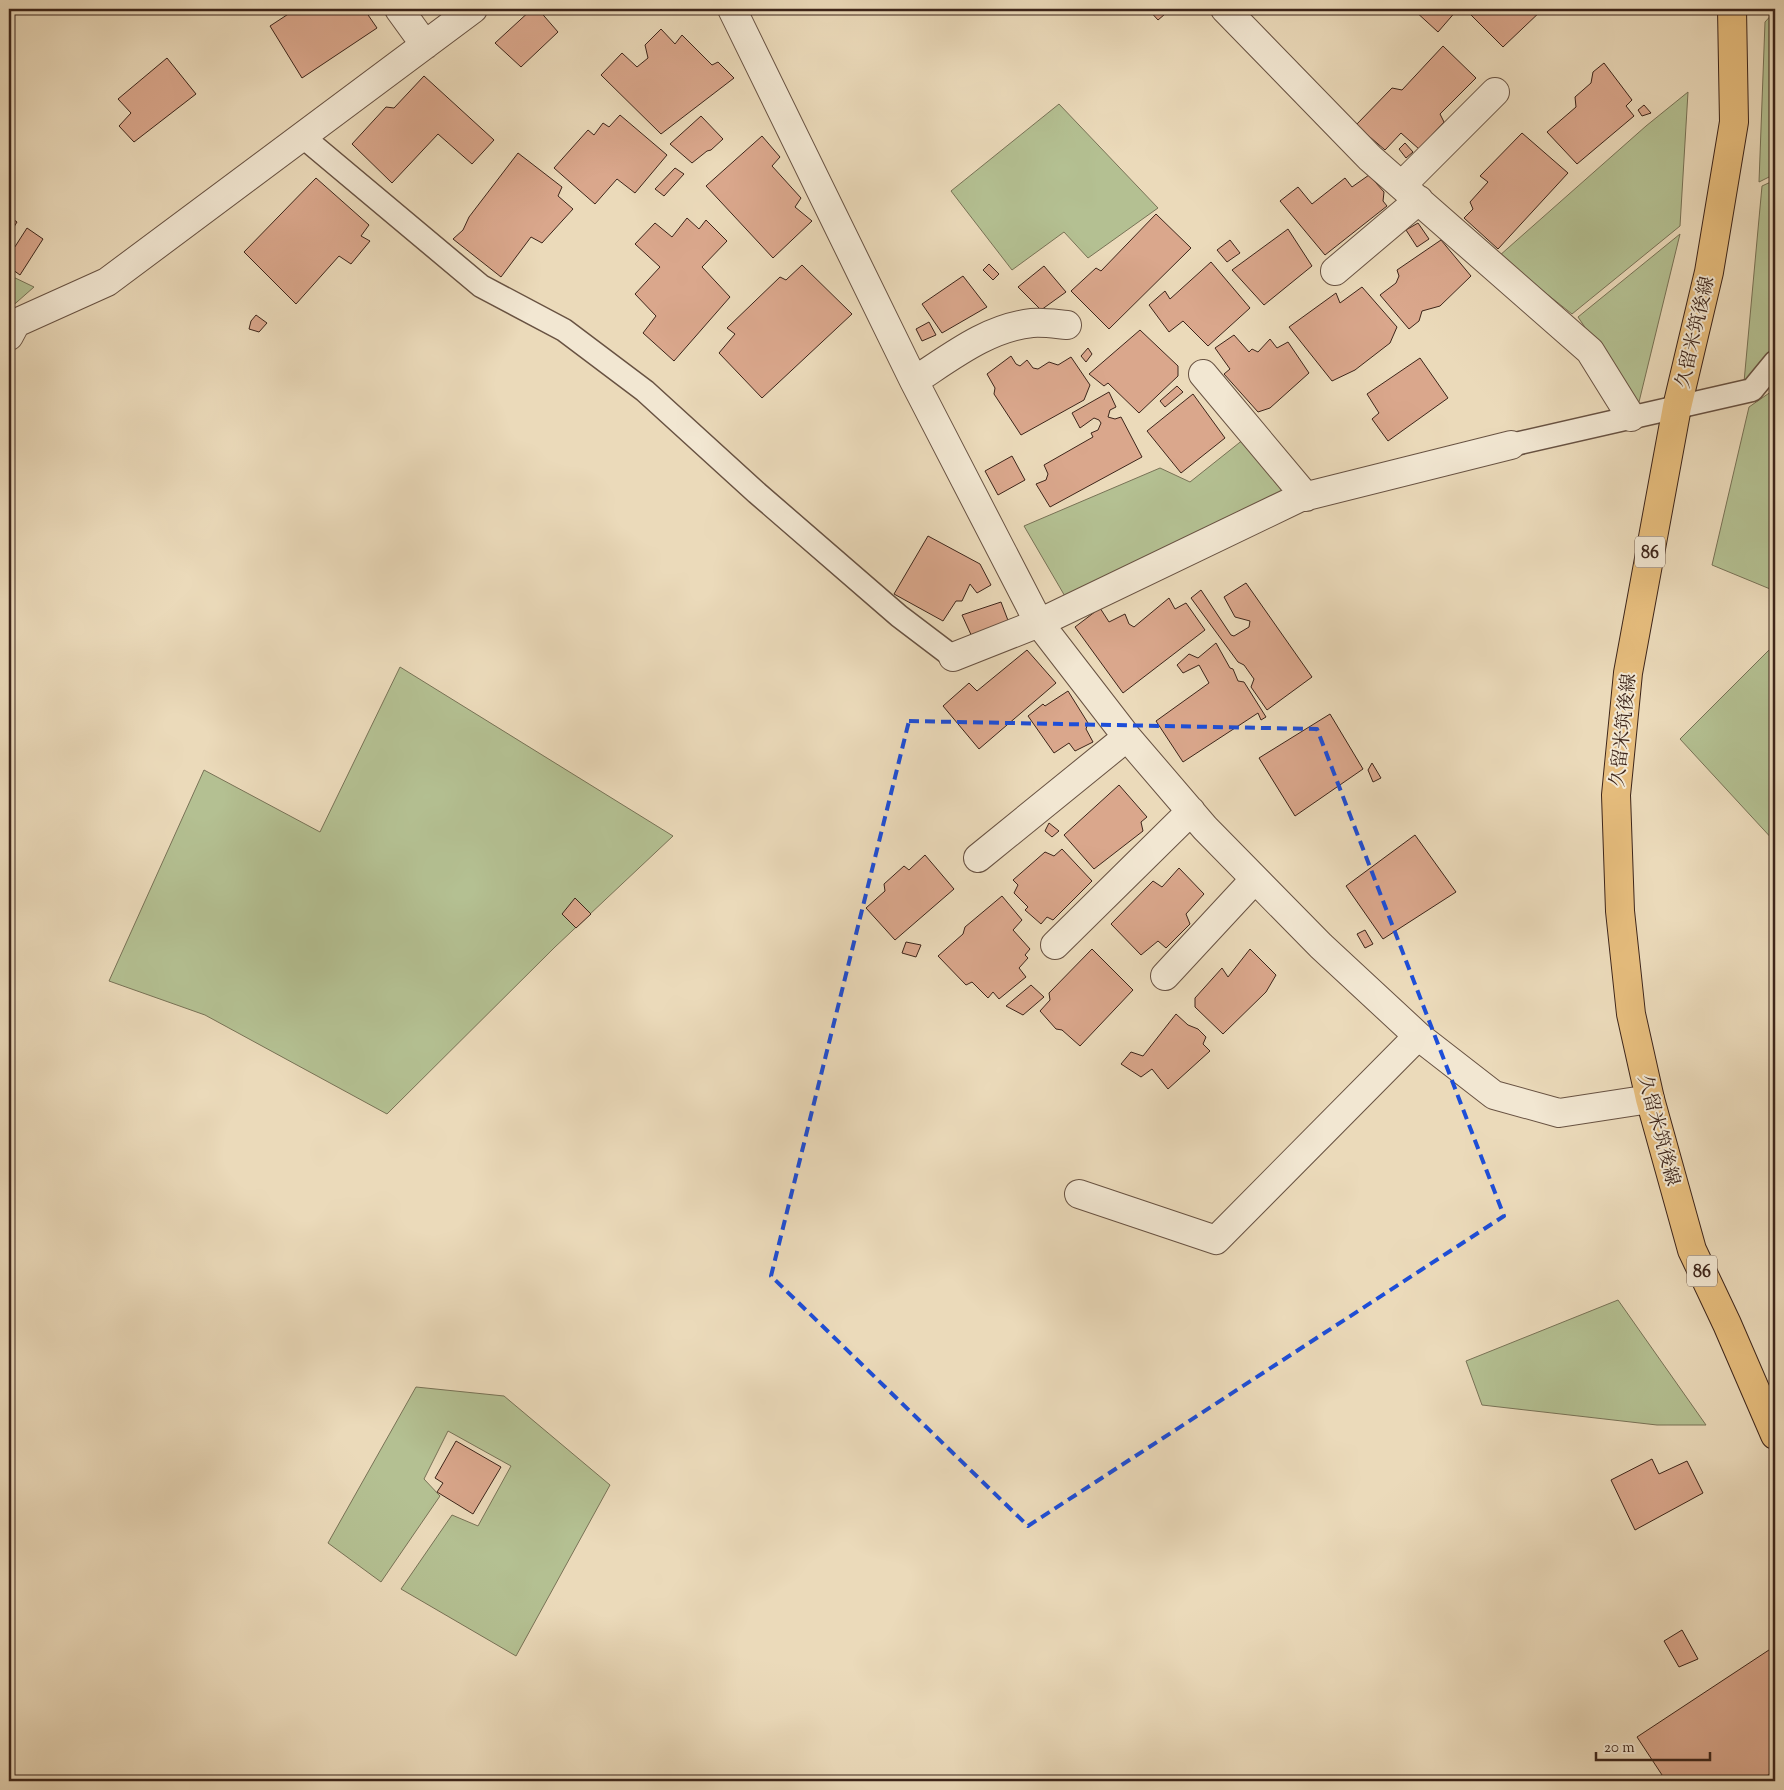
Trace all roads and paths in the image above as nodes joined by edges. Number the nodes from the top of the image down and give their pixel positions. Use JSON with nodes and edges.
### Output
{"nodes":[{"id":1,"x":399,"y":9,"type":"edge"},
{"id":2,"x":473,"y":9,"type":"edge"},
{"id":3,"x":732,"y":9,"type":"edge"},
{"id":4,"x":1225,"y":9,"type":"edge"},
{"id":5,"x":1732,"y":9,"type":"edge"},
{"id":6,"x":425,"y":45,"type":"junction"},
{"id":7,"x":1494,"y":92,"type":"dead end"},
{"id":8,"x":302,"y":136,"type":"junction"},
{"id":9,"x":1411,"y":193,"type":"junction"},
{"id":10,"x":1335,"y":271,"type":"dead end"},
{"id":11,"x":1067,"y":325,"type":"dead end"},
{"id":12,"x":9,"y":336,"type":"edge"},
{"id":13,"x":1775,"y":362,"type":"edge"},
{"id":14,"x":1203,"y":374,"type":"dead end"},
{"id":15,"x":914,"y":381,"type":"junction"},
{"id":16,"x":1676,"y":407,"type":"junction"},
{"id":17,"x":1631,"y":418,"type":"junction"},
{"id":18,"x":1511,"y":445,"type":"joint"},
{"id":19,"x":1306,"y":497,"type":"junction"},
{"id":20,"x":1039,"y":623,"type":"junction"},
{"id":21,"x":953,"y":657,"type":"joint"},
{"id":22,"x":1128,"y":737,"type":"junction"},
{"id":23,"x":1191,"y":811,"type":"junction"},
{"id":24,"x":978,"y":858,"type":"dead end"},
{"id":25,"x":1256,"y":879,"type":"junction"},
{"id":26,"x":1055,"y":945,"type":"dead end"},
{"id":27,"x":1165,"y":976,"type":"dead end"},
{"id":28,"x":1418,"y":1036,"type":"junction"},
{"id":29,"x":1650,"y":1099,"type":"junction"},
{"id":30,"x":1079,"y":1194,"type":"dead end"},
{"id":31,"x":1775,"y":1435,"type":"edge"}],
"edges":[{"from":1,"to":6,"type":"street"},
{"from":2,"to":6,"type":"street"},
{"from":3,"to":15,"type":"street"},
{"from":4,"to":9,"type":"street"},
{"from":5,"to":16,"type":"main road","name":"久留米筑後線","number":"86"},
{"from":6,"to":8,"type":"street"},
{"from":7,"to":9,"type":"street"},
{"from":8,"to":12,"type":"street"},
{"from":8,"to":21,"type":"lane"},
{"from":9,"to":10,"type":"street"},
{"from":9,"to":17,"type":"street"},
{"from":11,"to":15,"type":"street"},
{"from":13,"to":16,"type":"lane"},
{"from":14,"to":19,"type":"street"},
{"from":15,"to":20,"type":"street"},
{"from":16,"to":17,"type":"lane"},
{"from":16,"to":29,"type":"main road","name":"久留米筑後線","number":"86"},
{"from":17,"to":18,"type":"lane"},
{"from":18,"to":19,"type":"street"},
{"from":19,"to":20,"type":"street"},
{"from":20,"to":21,"type":"street"},
{"from":20,"to":22,"type":"street"},
{"from":22,"to":23,"type":"street"},
{"from":22,"to":24,"type":"street"},
{"from":23,"to":25,"type":"street"},
{"from":23,"to":26,"type":"street"},
{"from":25,"to":27,"type":"street"},
{"from":25,"to":28,"type":"street"},
{"from":28,"to":29,"type":"street"},
{"from":28,"to":30,"type":"street"},
{"from":29,"to":31,"type":"main road","name":"久留米筑後線","number":"86"}]}
